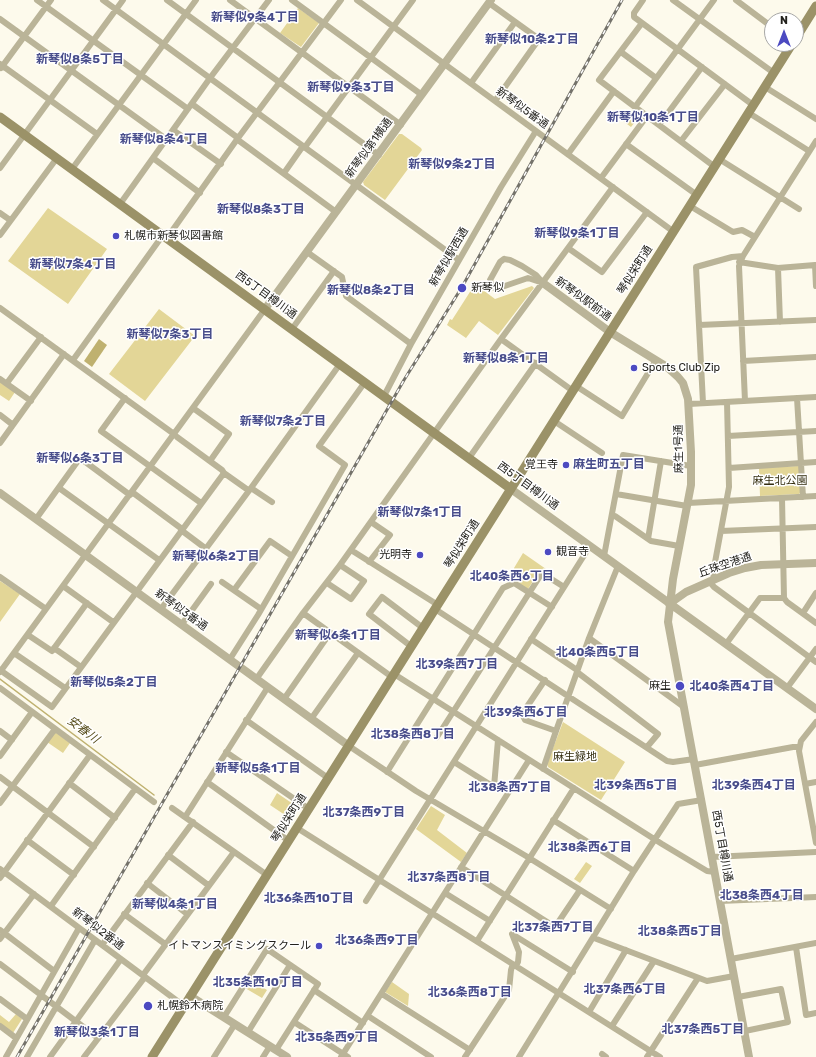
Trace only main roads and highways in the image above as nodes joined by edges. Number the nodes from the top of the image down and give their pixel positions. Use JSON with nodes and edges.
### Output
{"nodes":[{"id":1,"x":816,"y":6,"type":"edge"},
{"id":2,"x":804,"y":25,"type":"edge"},
{"id":3,"x":787,"y":52,"type":"edge"},
{"id":4,"x":0,"y":117,"type":"edge"},
{"id":5,"x":511,"y":488,"type":"junction"},
{"id":6,"x":152,"y":1057,"type":"edge"}],
"edges":[{"from":1,"to":2,"type":"main road"},
{"from":3,"to":5,"type":"main road","name":"琴似栄町通"},
{"from":4,"to":5,"type":"main road","name":"西5丁目樽川通"},
{"from":5,"to":6,"type":"main road","name":"琴似栄町通"}]}
